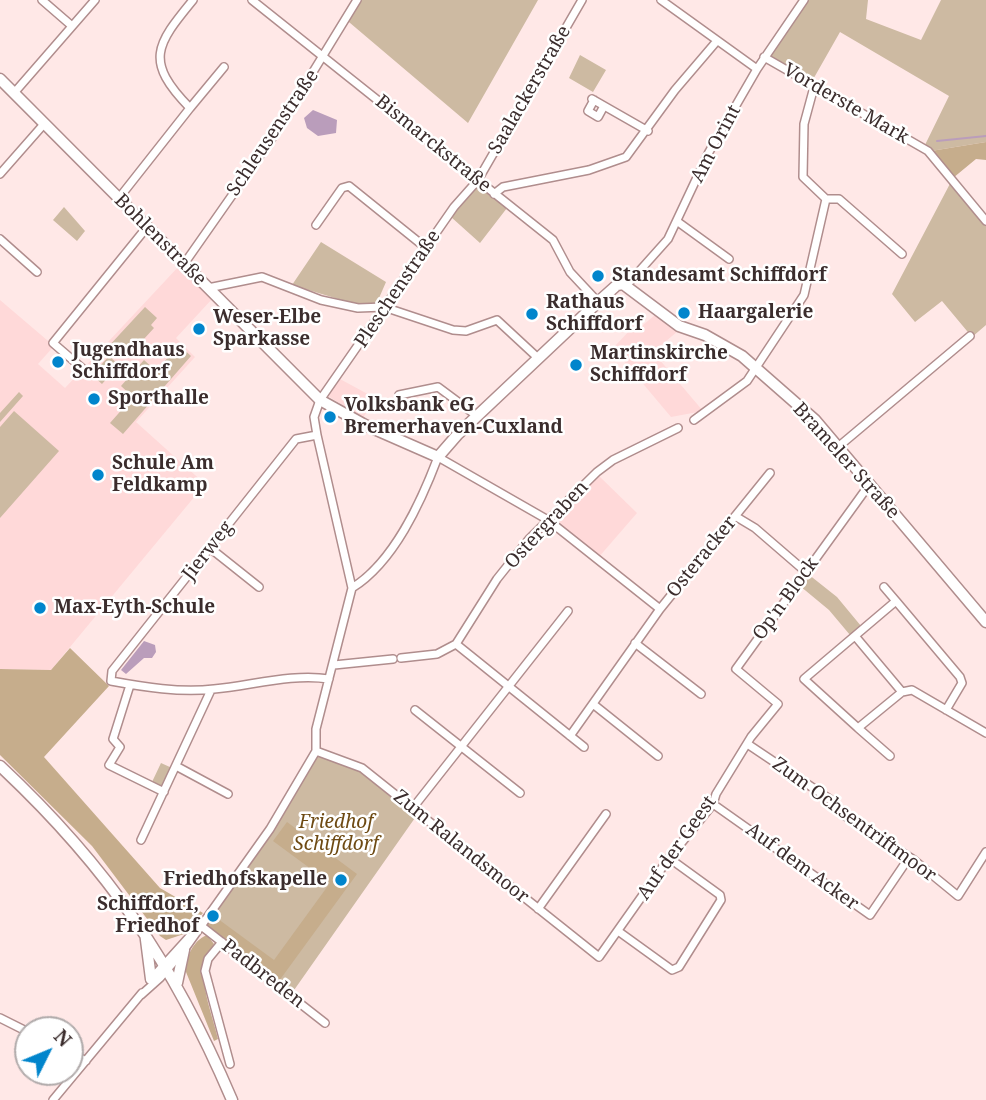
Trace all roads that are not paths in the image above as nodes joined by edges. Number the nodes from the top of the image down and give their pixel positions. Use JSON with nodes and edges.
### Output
{"nodes":[{"id":1,"x":42,"y":0,"type":"edge"},
{"id":2,"x":95,"y":0,"type":"edge"},
{"id":3,"x":193,"y":0,"type":"edge"},
{"id":4,"x":252,"y":0,"type":"edge"},
{"id":5,"x":357,"y":0,"type":"edge"},
{"id":6,"x":582,"y":0,"type":"edge"},
{"id":7,"x":661,"y":0,"type":"edge"},
{"id":8,"x":804,"y":0,"type":"edge"},
{"id":9,"x":72,"y":26,"type":"junction"},
{"id":10,"x":716,"y":42,"type":"junction"},
{"id":11,"x":324,"y":57,"type":"junction"},
{"id":12,"x":765,"y":57,"type":"junction"},
{"id":13,"x":224,"y":67,"type":"dead end"},
{"id":14,"x":757,"y":69,"type":"junction"},
{"id":15,"x":0,"y":79,"type":"edge"},
{"id":16,"x":814,"y":87,"type":"junction"},
{"id":17,"x":14,"y":93,"type":"junction"},
{"id":18,"x":604,"y":106,"type":"junction"},
{"id":19,"x":190,"y":108,"type":"junction"},
{"id":20,"x":44,"y":124,"type":"junction"},
{"id":21,"x":648,"y":131,"type":"junction"},
{"id":22,"x":0,"y":174,"type":"edge"},
{"id":23,"x":478,"y":180,"type":"junction"},
{"id":24,"x":494,"y":194,"type":"junction"},
{"id":25,"x":119,"y":198,"type":"junction"},
{"id":26,"x":826,"y":199,"type":"junction"},
{"id":27,"x":986,"y":221,"type":"edge"},
{"id":28,"x":678,"y":222,"type":"junction"},
{"id":29,"x":316,"y":225,"type":"dead end"},
{"id":30,"x":147,"y":227,"type":"junction"},
{"id":31,"x":0,"y":239,"type":"edge"},
{"id":32,"x":426,"y":248,"type":"junction"},
{"id":33,"x":902,"y":254,"type":"dead end"},
{"id":34,"x":729,"y":260,"type":"dead end"},
{"id":35,"x":184,"y":264,"type":"junction"},
{"id":36,"x":37,"y":272,"type":"dead end"},
{"id":37,"x":626,"y":286,"type":"junction"},
{"id":38,"x":208,"y":288,"type":"junction"},
{"id":39,"x":598,"y":302,"type":"junction"},
{"id":40,"x":384,"y":307,"type":"junction"},
{"id":41,"x":970,"y":336,"type":"dead end"},
{"id":42,"x":538,"y":358,"type":"junction"},
{"id":43,"x":82,"y":368,"type":"dead end"},
{"id":44,"x":756,"y":368,"type":"junction"},
{"id":45,"x":400,"y":395,"type":"dead end"},
{"id":46,"x":320,"y":400,"type":"junction"},
{"id":47,"x":477,"y":416,"type":"junction"},
{"id":48,"x":694,"y":420,"type":"dead end"},
{"id":49,"x":678,"y":428,"type":"dead end"},
{"id":50,"x":317,"y":435,"type":"junction"},
{"id":51,"x":838,"y":447,"type":"junction"},
{"id":52,"x":438,"y":457,"type":"junction"},
{"id":53,"x":770,"y":473,"type":"dead end"},
{"id":54,"x":869,"y":485,"type":"junction"},
{"id":55,"x":735,"y":516,"type":"junction"},
{"id":56,"x":548,"y":520,"type":"junction"},
{"id":57,"x":210,"y":548,"type":"junction"},
{"id":58,"x":806,"y":572,"type":"junction"},
{"id":59,"x":259,"y":587,"type":"dead end"},
{"id":60,"x":884,"y":587,"type":"dead end"},
{"id":61,"x":352,"y":588,"type":"junction"},
{"id":62,"x":896,"y":601,"type":"junction"},
{"id":63,"x":660,"y":609,"type":"junction"},
{"id":64,"x":568,"y":611,"type":"dead end"},
{"id":65,"x":986,"y":622,"type":"edge"},
{"id":66,"x":855,"y":636,"type":"junction"},
{"id":67,"x":635,"y":643,"type":"junction"},
{"id":68,"x":456,"y":644,"type":"junction"},
{"id":69,"x":334,"y":665,"type":"junction"},
{"id":70,"x":328,"y":679,"type":"junction"},
{"id":71,"x":130,"y":685,"type":"junction"},
{"id":72,"x":509,"y":686,"type":"junction"},
{"id":73,"x":211,"y":690,"type":"junction"},
{"id":74,"x":902,"y":692,"type":"junction"},
{"id":75,"x":701,"y":694,"type":"dead end"},
{"id":76,"x":593,"y":704,"type":"junction"},
{"id":77,"x":778,"y":704,"type":"joint"},
{"id":78,"x":415,"y":710,"type":"dead end"},
{"id":79,"x":946,"y":710,"type":"junction"},
{"id":80,"x":858,"y":728,"type":"junction"},
{"id":81,"x":986,"y":733,"type":"edge"},
{"id":82,"x":570,"y":736,"type":"junction"},
{"id":83,"x":749,"y":745,"type":"junction"},
{"id":84,"x":462,"y":747,"type":"junction"},
{"id":85,"x":584,"y":747,"type":"dead end"},
{"id":86,"x":316,"y":751,"type":"junction"},
{"id":87,"x":658,"y":756,"type":"dead end"},
{"id":88,"x":890,"y":756,"type":"dead end"},
{"id":89,"x":0,"y":766,"type":"edge"},
{"id":90,"x":176,"y":766,"type":"junction"},
{"id":91,"x":164,"y":792,"type":"junction"},
{"id":92,"x":520,"y":793,"type":"dead end"},
{"id":93,"x":228,"y":794,"type":"dead end"},
{"id":94,"x":713,"y":804,"type":"junction"},
{"id":95,"x":412,"y":809,"type":"junction"},
{"id":96,"x":606,"y":814,"type":"dead end"},
{"id":97,"x":141,"y":840,"type":"dead end"},
{"id":98,"x":986,"y":852,"type":"edge"},
{"id":99,"x":669,"y":858,"type":"junction"},
{"id":100,"x":908,"y":859,"type":"junction"},
{"id":101,"x":538,"y":909,"type":"junction"},
{"id":102,"x":198,"y":928,"type":"junction"},
{"id":103,"x":618,"y":931,"type":"junction"},
{"id":104,"x":145,"y":932,"type":"junction"},
{"id":105,"x":222,"y":942,"type":"junction"},
{"id":106,"x":184,"y":950,"type":"junction"},
{"id":107,"x":598,"y":957,"type":"joint"},
{"id":108,"x":167,"y":965,"type":"junction"},
{"id":109,"x":151,"y":979,"type":"junction"},
{"id":110,"x":177,"y":984,"type":"junction"},
{"id":111,"x":141,"y":995,"type":"junction"},
{"id":112,"x":325,"y":1023,"type":"dead end"},
{"id":113,"x":86,"y":1061,"type":"joint"},
{"id":114,"x":230,"y":1064,"type":"dead end"},
{"id":115,"x":53,"y":1100,"type":"edge"},
{"id":116,"x":232,"y":1100,"type":"edge"}],
"edges":[{"from":1,"to":9,"type":"street"},
{"from":2,"to":9,"type":"street"},
{"from":3,"to":19,"type":"street"},
{"from":4,"to":11,"type":"street","name":"Bismarckstraße"},
{"from":5,"to":11,"type":"street","name":"Schleusenstraße"},
{"from":6,"to":23,"type":"street","name":"Saalackerstraße"},
{"from":7,"to":10,"type":"street"},
{"from":8,"to":12,"type":"street","name":"Am Orint"},
{"from":9,"to":17,"type":"street"},
{"from":10,"to":14,"type":"street"},
{"from":10,"to":21,"type":"street"},
{"from":11,"to":23,"type":"street","name":"Bismarckstraße"},
{"from":11,"to":35,"type":"street","name":"Schleusenstraße"},
{"from":12,"to":14,"type":"street","name":"Am Orint"},
{"from":12,"to":16,"type":"street","name":"Vorderste Mark"},
{"from":13,"to":19,"type":"street"},
{"from":14,"to":28,"type":"street","name":"Am Orint"},
{"from":15,"to":17,"type":"street","name":"Bohlenstraße"},
{"from":16,"to":26,"type":"street"},
{"from":16,"to":27,"type":"street","name":"Vorderste Mark"},
{"from":17,"to":20,"type":"street","name":"Bohlenstraße"},
{"from":18,"to":18,"type":"street"},
{"from":18,"to":21,"type":"street"},
{"from":19,"to":25,"type":"street"},
{"from":20,"to":22,"type":"street"},
{"from":20,"to":25,"type":"street","name":"Bohlenstraße"},
{"from":21,"to":24,"type":"street"},
{"from":23,"to":24,"type":"street","name":"Bismarckstraße"},
{"from":23,"to":32,"type":"street","name":"Pleschenstraße"},
{"from":24,"to":39,"type":"street","name":"Bismarckstraße"},
{"from":25,"to":30,"type":"street","name":"Bohlenstraße"},
{"from":26,"to":33,"type":"street"},
{"from":26,"to":44,"type":"street"},
{"from":28,"to":34,"type":"street"},
{"from":28,"to":37,"type":"street","name":"Am Orint"},
{"from":29,"to":32,"type":"street"},
{"from":30,"to":35,"type":"street","name":"Bohlenstraße"},
{"from":30,"to":43,"type":"street"},
{"from":31,"to":36,"type":"street"},
{"from":32,"to":40,"type":"street","name":"Pleschenstraße"},
{"from":35,"to":38,"type":"street","name":"Bohlenstraße"},
{"from":37,"to":39,"type":"street"},
{"from":37,"to":44,"type":"street","name":"Brameler Straße"},
{"from":38,"to":40,"type":"street"},
{"from":38,"to":46,"type":"street","name":"Bohlenstraße"},
{"from":39,"to":42,"type":"street"},
{"from":40,"to":42,"type":"street"},
{"from":40,"to":46,"type":"street","name":"Pleschenstraße"},
{"from":41,"to":51,"type":"street"},
{"from":42,"to":47,"type":"street"},
{"from":44,"to":48,"type":"street"},
{"from":44,"to":51,"type":"street","name":"Brameler Straße"},
{"from":45,"to":47,"type":"street"},
{"from":46,"to":50,"type":"street"},
{"from":46,"to":52,"type":"street"},
{"from":47,"to":52,"type":"street"},
{"from":49,"to":56,"type":"street","name":"Ostergraben"},
{"from":50,"to":57,"type":"street","name":"Jierweg"},
{"from":50,"to":61,"type":"street"},
{"from":51,"to":54,"type":"street","name":"Brameler Straße"},
{"from":52,"to":56,"type":"street"},
{"from":52,"to":61,"type":"street"},
{"from":53,"to":55,"type":"street","name":"Osteracker"},
{"from":54,"to":58,"type":"street","name":"Op'n Block"},
{"from":54,"to":65,"type":"street","name":"Brameler Straße"},
{"from":55,"to":58,"type":"street"},
{"from":55,"to":63,"type":"street","name":"Osteracker"},
{"from":56,"to":63,"type":"street"},
{"from":56,"to":68,"type":"street","name":"Ostergraben"},
{"from":57,"to":59,"type":"street"},
{"from":57,"to":71,"type":"street","name":"Jierweg"},
{"from":58,"to":77,"type":"street","name":"Op'n Block"},
{"from":60,"to":62,"type":"street"},
{"from":61,"to":69,"type":"street"},
{"from":62,"to":66,"type":"street"},
{"from":62,"to":79,"type":"street"},
{"from":63,"to":67,"type":"street","name":"Osteracker"},
{"from":64,"to":72,"type":"street"},
{"from":66,"to":74,"type":"street"},
{"from":66,"to":80,"type":"street"},
{"from":67,"to":75,"type":"street"},
{"from":67,"to":76,"type":"street","name":"Osteracker"},
{"from":68,"to":69,"type":"street"},
{"from":68,"to":72,"type":"street"},
{"from":69,"to":70,"type":"street"},
{"from":70,"to":73,"type":"street"},
{"from":70,"to":86,"type":"street"},
{"from":71,"to":73,"type":"street"},
{"from":71,"to":91,"type":"street"},
{"from":72,"to":82,"type":"street"},
{"from":72,"to":84,"type":"street"},
{"from":73,"to":90,"type":"street"},
{"from":74,"to":79,"type":"street"},
{"from":74,"to":80,"type":"street"},
{"from":76,"to":82,"type":"street","name":"Osteracker"},
{"from":76,"to":87,"type":"street"},
{"from":77,"to":83,"type":"street","name":"Auf der Geest"},
{"from":78,"to":84,"type":"street"},
{"from":79,"to":81,"type":"street"},
{"from":80,"to":88,"type":"street"},
{"from":82,"to":85,"type":"street"},
{"from":83,"to":94,"type":"street","name":"Auf der Geest"},
{"from":83,"to":100,"type":"street","name":"Zum Ochsentriftmoor"},
{"from":84,"to":92,"type":"street"},
{"from":84,"to":95,"type":"street"},
{"from":86,"to":95,"type":"street","name":"Zum Ralandsmoor"},
{"from":86,"to":102,"type":"street"},
{"from":89,"to":104,"type":"street"},
{"from":90,"to":91,"type":"street"},
{"from":90,"to":93,"type":"street"},
{"from":91,"to":97,"type":"street"},
{"from":94,"to":99,"type":"street","name":"Auf der Geest"},
{"from":94,"to":100,"type":"street","name":"Auf dem Acker"},
{"from":95,"to":101,"type":"street","name":"Zum Ralandsmoor"},
{"from":96,"to":101,"type":"street"},
{"from":98,"to":100,"type":"street","name":"Zum Ochsentriftmoor"},
{"from":99,"to":103,"type":"street","name":"Auf der Geest"},
{"from":99,"to":103,"type":"street"},
{"from":101,"to":107,"type":"street","name":"Zum Ralandsmoor"},
{"from":102,"to":105,"type":"street","name":"Padbreden"},
{"from":102,"to":106,"type":"street"},
{"from":102,"to":108,"type":"street"},
{"from":103,"to":107,"type":"street","name":"Auf der Geest"},
{"from":104,"to":108,"type":"street"},
{"from":104,"to":109,"type":"street"},
{"from":105,"to":112,"type":"street","name":"Padbreden"},
{"from":105,"to":114,"type":"street"},
{"from":106,"to":108,"type":"street"},
{"from":106,"to":110,"type":"street"},
{"from":108,"to":109,"type":"street"},
{"from":108,"to":110,"type":"street"},
{"from":108,"to":111,"type":"street"},
{"from":109,"to":111,"type":"street"},
{"from":110,"to":116,"type":"street"},
{"from":111,"to":113,"type":"street"},
{"from":113,"to":115,"type":"street"}]}
